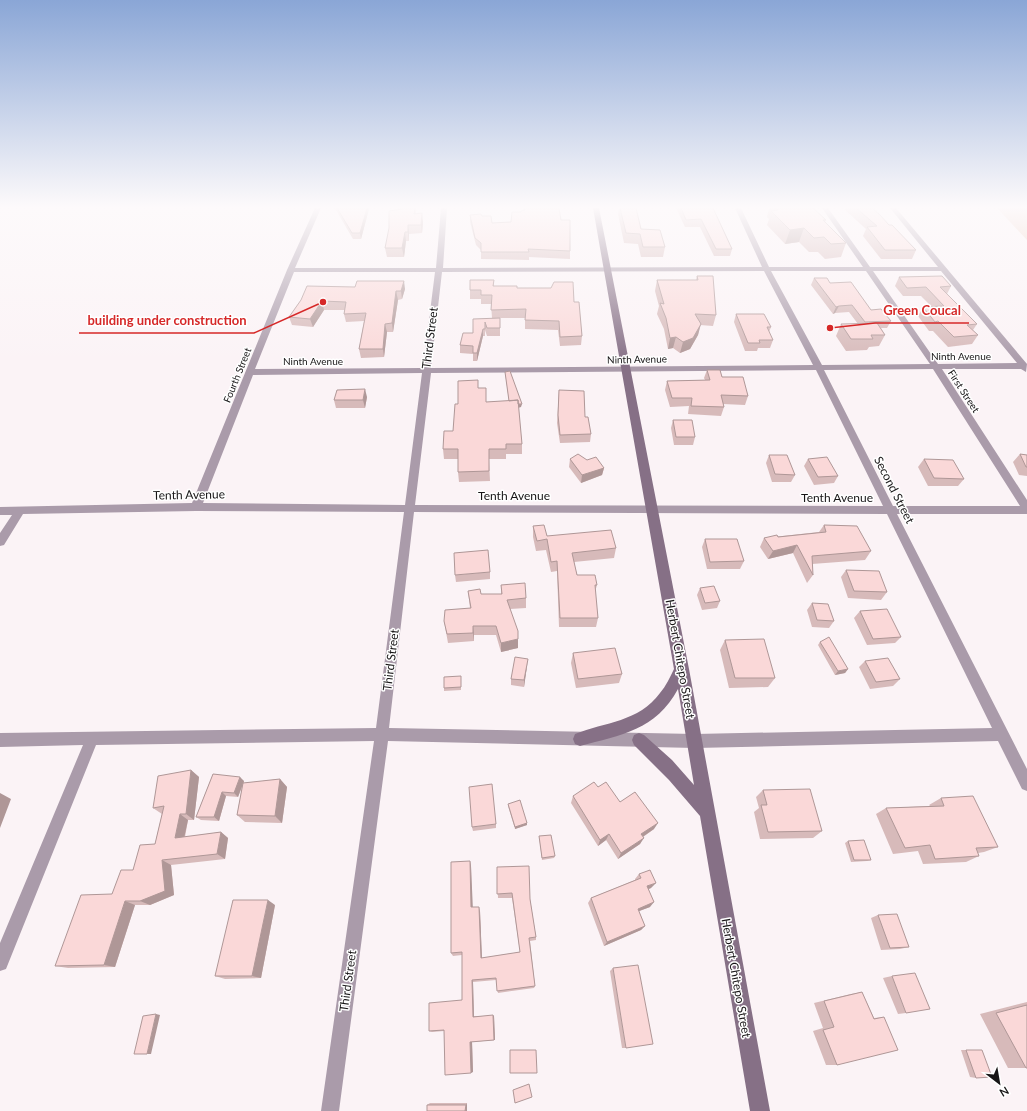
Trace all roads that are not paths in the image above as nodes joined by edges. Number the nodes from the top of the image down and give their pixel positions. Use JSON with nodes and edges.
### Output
{"nodes":[{"id":1,"x":295,"y":260,"type":"edge"},
{"id":2,"x":440,"y":260,"type":"edge"},
{"id":3,"x":606,"y":260,"type":"edge"},
{"id":4,"x":762,"y":260,"type":"edge"},
{"id":5,"x":861,"y":260,"type":"edge"},
{"id":6,"x":935,"y":260,"type":"edge"},
{"id":7,"x":867,"y":269,"type":"junction"},
{"id":8,"x":943,"y":269,"type":"junction"},
{"id":9,"x":291,"y":270,"type":"junction"},
{"id":10,"x":439,"y":270,"type":"junction"},
{"id":11,"x":608,"y":270,"type":"junction"},
{"id":12,"x":767,"y":270,"type":"junction"},
{"id":13,"x":936,"y":367,"type":"junction"},
{"id":14,"x":818,"y":368,"type":"junction"},
{"id":15,"x":1025,"y":368,"type":"edge"},
{"id":16,"x":627,"y":370,"type":"junction"},
{"id":17,"x":426,"y":371,"type":"junction"},
{"id":18,"x":250,"y":372,"type":"junction"},
{"id":19,"x":196,"y":507,"type":"junction"},
{"id":20,"x":410,"y":509,"type":"junction"},
{"id":21,"x":1027,"y":509,"type":"edge"},
{"id":22,"x":654,"y":510,"type":"junction"},
{"id":23,"x":0,"y":511,"type":"edge"},
{"id":24,"x":20,"y":511,"type":"junction"},
{"id":25,"x":890,"y":511,"type":"junction"},
{"id":26,"x":0,"y":542,"type":"edge"},
{"id":27,"x":682,"y":668,"type":"junction"},
{"id":28,"x":382,"y":734,"type":"junction"},
{"id":29,"x":1003,"y":734,"type":"junction"},
{"id":30,"x":92,"y":739,"type":"junction"},
{"id":31,"x":580,"y":739,"type":"junction"},
{"id":32,"x":0,"y":740,"type":"edge"},
{"id":33,"x":639,"y":740,"type":"junction"},
{"id":34,"x":695,"y":741,"type":"junction"},
{"id":35,"x":1027,"y":784,"type":"edge"},
{"id":36,"x":707,"y":814,"type":"junction"},
{"id":37,"x":0,"y":963,"type":"edge"},
{"id":38,"x":330,"y":1111,"type":"edge"},
{"id":39,"x":760,"y":1111,"type":"edge"}],
"edges":[{"from":1,"to":9,"type":"street","name":"Fourth Street"},
{"from":2,"to":10,"type":"street","name":"Third Street"},
{"from":3,"to":11,"type":"main road","name":"Herbert Chitepo Street"},
{"from":4,"to":12,"type":"street","name":"Second Street"},
{"from":5,"to":7,"type":"street","name":"First Street"},
{"from":6,"to":8,"type":"street"},
{"from":7,"to":8,"type":"street"},
{"from":7,"to":12,"type":"street"},
{"from":7,"to":13,"type":"street","name":"First Street"},
{"from":8,"to":15,"type":"street"},
{"from":9,"to":10,"type":"street"},
{"from":9,"to":18,"type":"street","name":"Fourth Street"},
{"from":10,"to":11,"type":"street"},
{"from":10,"to":17,"type":"street","name":"Third Street"},
{"from":11,"to":12,"type":"street"},
{"from":11,"to":16,"type":"main road","name":"Herbert Chitepo Street"},
{"from":12,"to":14,"type":"street","name":"Second Street"},
{"from":13,"to":14,"type":"street","name":"Ninth Avenue"},
{"from":13,"to":15,"type":"street","name":"Ninth Avenue"},
{"from":13,"to":21,"type":"street","name":"First Street"},
{"from":14,"to":16,"type":"street","name":"Ninth Avenue"},
{"from":14,"to":25,"type":"street","name":"Second Street"},
{"from":16,"to":17,"type":"street","name":"Ninth Avenue"},
{"from":16,"to":22,"type":"main road","name":"Herbert Chitepo Street"},
{"from":17,"to":18,"type":"street","name":"Ninth Avenue"},
{"from":17,"to":20,"type":"street","name":"Third Street"},
{"from":18,"to":19,"type":"street","name":"Fourth Street"},
{"from":19,"to":20,"type":"street","name":"Tenth Avenue"},
{"from":19,"to":24,"type":"street","name":"Tenth Avenue"},
{"from":20,"to":22,"type":"street","name":"Tenth Avenue"},
{"from":20,"to":28,"type":"street","name":"Third Street"},
{"from":21,"to":25,"type":"street","name":"Tenth Avenue"},
{"from":22,"to":25,"type":"street","name":"Tenth Avenue"},
{"from":22,"to":27,"type":"main road","name":"Herbert Chitepo Street"},
{"from":23,"to":24,"type":"street","name":"Tenth Avenue"},
{"from":24,"to":26,"type":"street"},
{"from":25,"to":29,"type":"street","name":"Second Street"},
{"from":27,"to":31,"type":"main road"},
{"from":27,"to":34,"type":"main road","name":"Herbert Chitepo Street"},
{"from":28,"to":30,"type":"street"},
{"from":28,"to":31,"type":"street"},
{"from":28,"to":38,"type":"street","name":"Third Street"},
{"from":29,"to":34,"type":"street"},
{"from":29,"to":35,"type":"street","name":"Second Street"},
{"from":30,"to":32,"type":"street"},
{"from":30,"to":37,"type":"street"},
{"from":31,"to":33,"type":"street"},
{"from":33,"to":34,"type":"street"},
{"from":33,"to":36,"type":"main road"},
{"from":34,"to":36,"type":"main road","name":"Herbert Chitepo Street"},
{"from":36,"to":39,"type":"main road","name":"Herbert Chitepo Street"}]}
